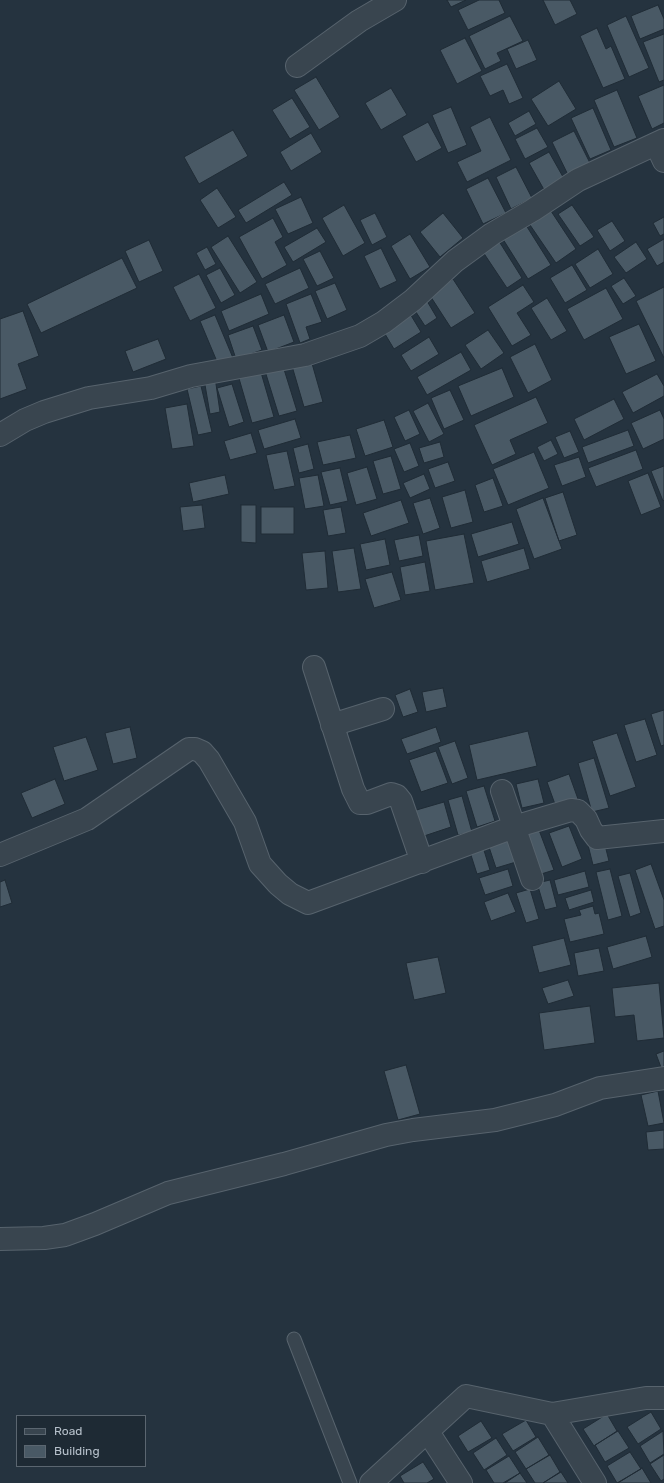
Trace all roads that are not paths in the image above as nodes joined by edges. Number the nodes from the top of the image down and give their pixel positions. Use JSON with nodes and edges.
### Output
{"nodes":[{"id":1,"x":395,"y":0,"type":"edge"},
{"id":2,"x":297,"y":66,"type":"dead end"},
{"id":3,"x":661,"y":148,"type":"edge"},
{"id":4,"x":0,"y":435,"type":"edge"},
{"id":5,"x":314,"y":668,"type":"dead end"},
{"id":6,"x":383,"y":709,"type":"dead end"},
{"id":7,"x":332,"y":725,"type":"junction"},
{"id":8,"x":502,"y":791,"type":"dead end"},
{"id":9,"x":514,"y":827,"type":"junction"},
{"id":10,"x":664,"y":831,"type":"edge"},
{"id":11,"x":0,"y":854,"type":"edge"},
{"id":12,"x":422,"y":862,"type":"junction"},
{"id":13,"x":532,"y":879,"type":"dead end"},
{"id":14,"x":664,"y":1078,"type":"edge"},
{"id":15,"x":0,"y":1239,"type":"edge"},
{"id":16,"x":294,"y":1339,"type":"dead end"},
{"id":17,"x":664,"y":1398,"type":"edge"},
{"id":18,"x":552,"y":1414,"type":"junction"},
{"id":19,"x":428,"y":1432,"type":"junction"},
{"id":20,"x":350,"y":1483,"type":"edge"},
{"id":21,"x":371,"y":1483,"type":"edge"},
{"id":22,"x":461,"y":1483,"type":"edge"},
{"id":23,"x":595,"y":1483,"type":"edge"}],
"edges":[{"from":1,"to":2,"type":"street"},
{"from":3,"to":4,"type":"street"},
{"from":5,"to":7,"type":"street"},
{"from":6,"to":7,"type":"street"},
{"from":7,"to":12,"type":"street"},
{"from":8,"to":9,"type":"street"},
{"from":9,"to":10,"type":"street"},
{"from":9,"to":12,"type":"street"},
{"from":9,"to":13,"type":"street"},
{"from":11,"to":12,"type":"street"},
{"from":14,"to":15,"type":"street"},
{"from":16,"to":20,"type":"lane"},
{"from":17,"to":18,"type":"street"},
{"from":18,"to":19,"type":"street"},
{"from":18,"to":23,"type":"street"},
{"from":19,"to":21,"type":"street"},
{"from":19,"to":22,"type":"street"}]}
